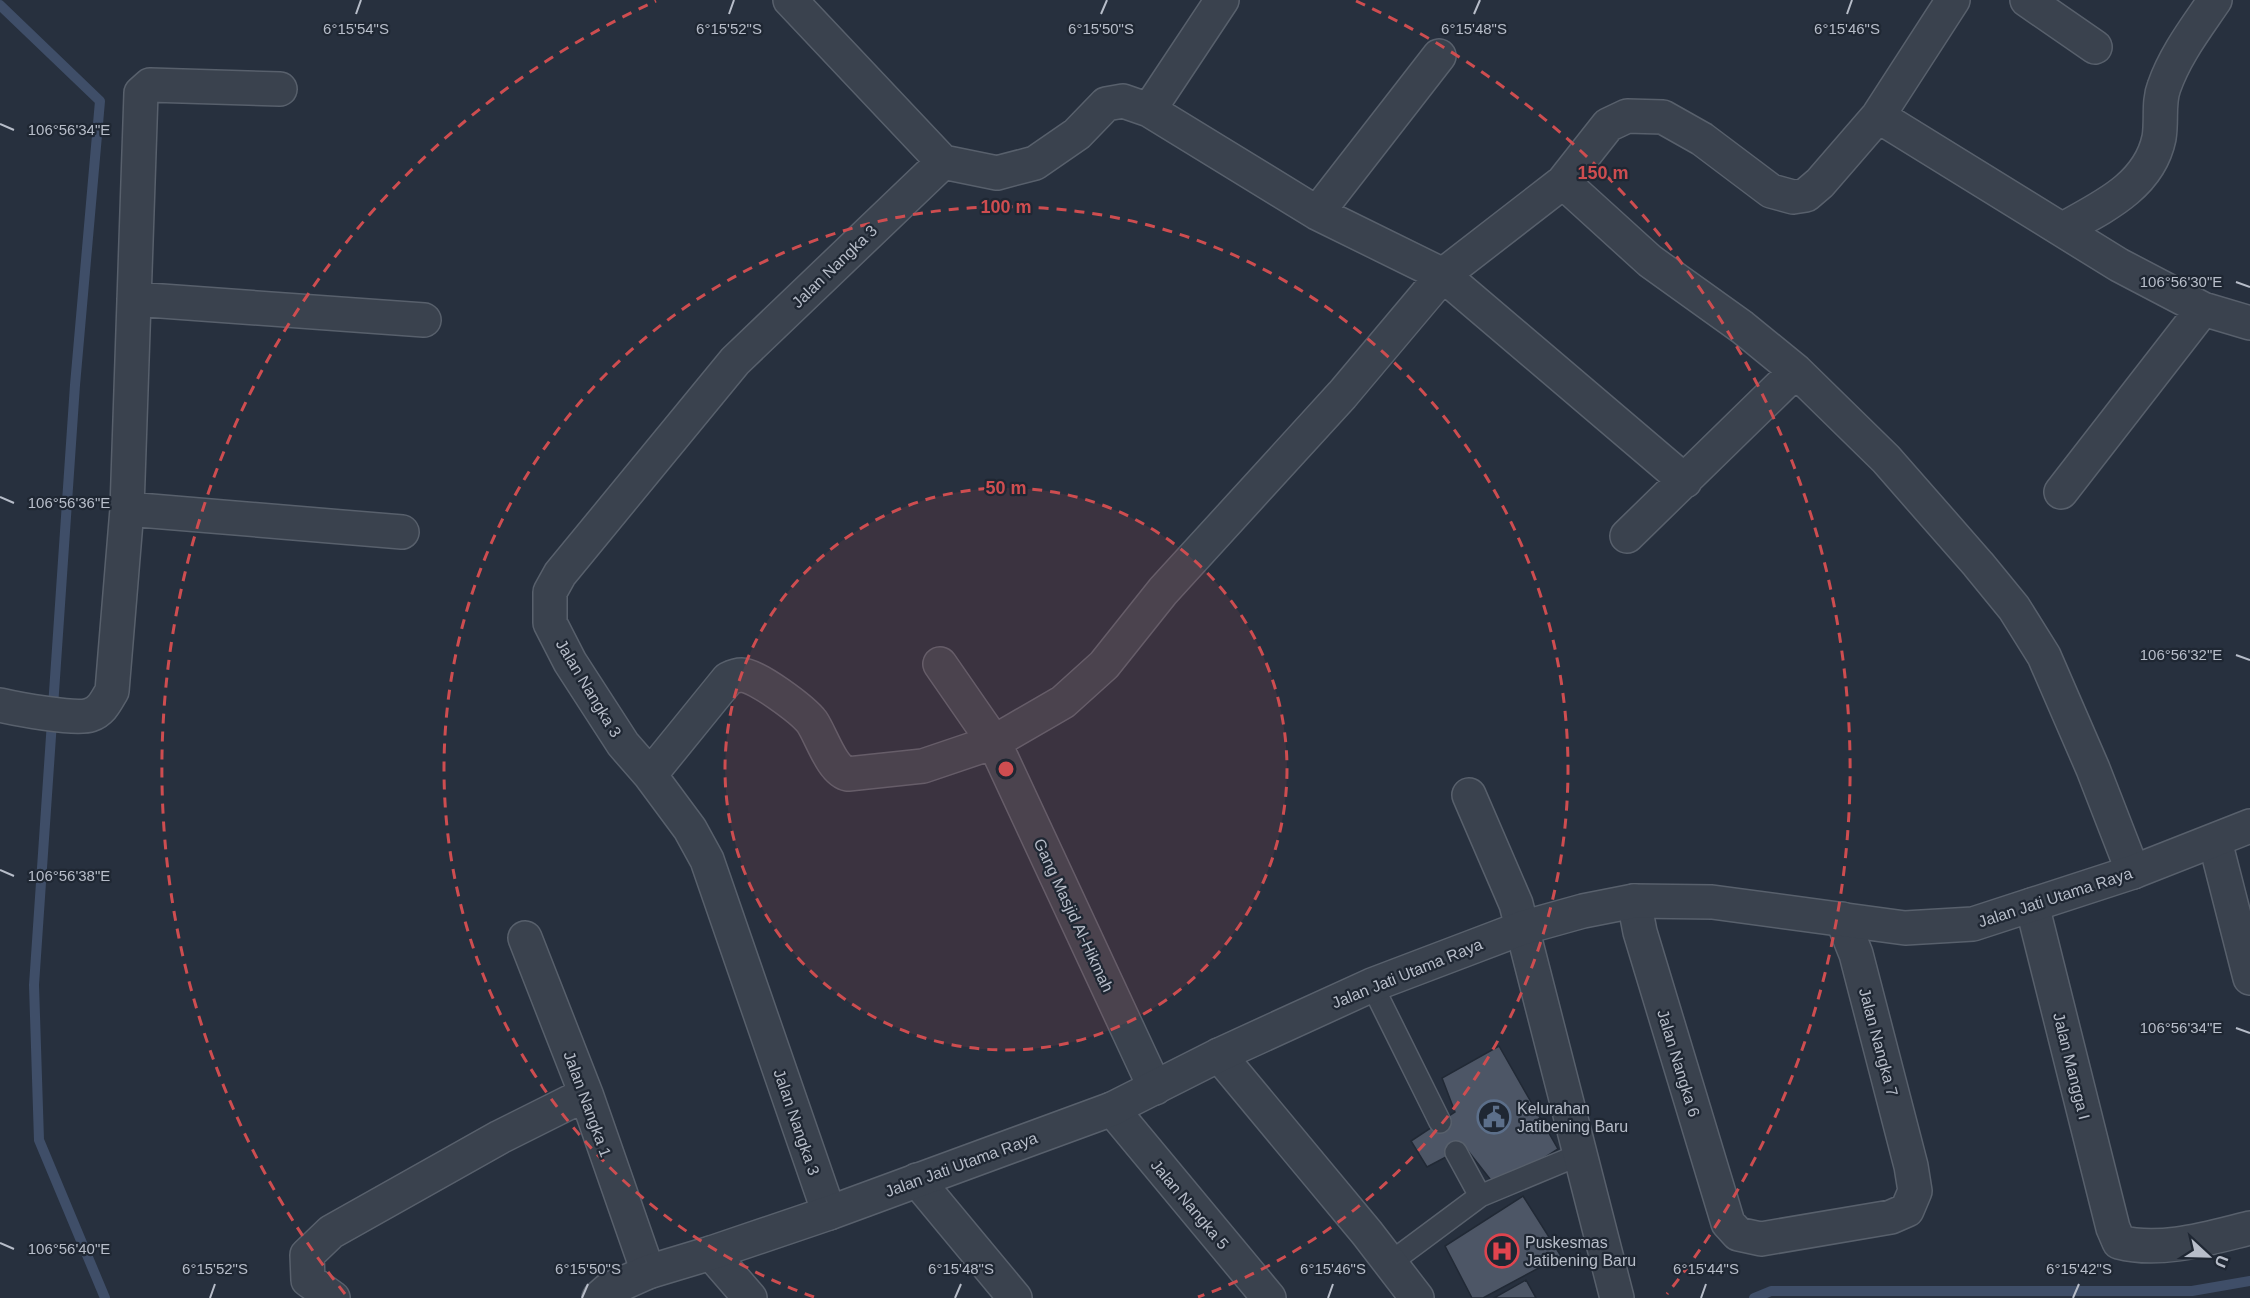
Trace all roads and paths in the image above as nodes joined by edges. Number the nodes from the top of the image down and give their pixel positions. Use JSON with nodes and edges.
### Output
{"nodes":[{"id":1,"x":790,"y":0,"type":"edge"},
{"id":2,"x":1222,"y":0,"type":"edge"},
{"id":3,"x":1953,"y":0,"type":"edge"},
{"id":4,"x":2027,"y":0,"type":"edge"},
{"id":5,"x":2215,"y":0,"type":"edge"},
{"id":6,"x":2095,"y":47,"type":"dead end"},
{"id":7,"x":1439,"y":56,"type":"dead end"},
{"id":8,"x":280,"y":89,"type":"dead end"},
{"id":9,"x":1149,"y":110,"type":"junction"},
{"id":10,"x":1878,"y":116,"type":"junction"},
{"id":11,"x":943,"y":162,"type":"junction"},
{"id":12,"x":1563,"y":182,"type":"junction"},
{"id":13,"x":1317,"y":213,"type":"junction"},
{"id":14,"x":2063,"y":229,"type":"junction"},
{"id":15,"x":1443,"y":275,"type":"junction"},
{"id":16,"x":134,"y":299,"type":"junction"},
{"id":17,"x":2203,"y":309,"type":"junction"},
{"id":18,"x":424,"y":320,"type":"dead end"},
{"id":19,"x":2250,"y":322,"type":"edge"},
{"id":20,"x":1796,"y":371,"type":"junction"},
{"id":21,"x":1685,"y":481,"type":"junction"},
{"id":22,"x":2061,"y":492,"type":"dead end"},
{"id":23,"x":128,"y":509,"type":"junction"},
{"id":24,"x":402,"y":532,"type":"dead end"},
{"id":25,"x":1628,"y":536,"type":"dead end"},
{"id":26,"x":940,"y":664,"type":"dead end"},
{"id":27,"x":0,"y":705,"type":"edge"},
{"id":28,"x":994,"y":742,"type":"junction"},
{"id":29,"x":650,"y":775,"type":"junction"},
{"id":30,"x":1469,"y":795,"type":"dead end"},
{"id":31,"x":2250,"y":826,"type":"edge"},
{"id":32,"x":2215,"y":841,"type":"junction"},
{"id":33,"x":2133,"y":872,"type":"junction"},
{"id":34,"x":1634,"y":901,"type":"junction"},
{"id":35,"x":2032,"y":905,"type":"junction"},
{"id":36,"x":1842,"y":919,"type":"junction"},
{"id":37,"x":1522,"y":928,"type":"junction"},
{"id":38,"x":525,"y":938,"type":"dead end"},
{"id":39,"x":2250,"y":978,"type":"edge"},
{"id":40,"x":1372,"y":985,"type":"junction"},
{"id":41,"x":1219,"y":1055,"type":"junction"},
{"id":42,"x":1155,"y":1088,"type":"junction"},
{"id":43,"x":586,"y":1094,"type":"junction"},
{"id":44,"x":1112,"y":1109,"type":"junction"},
{"id":45,"x":1440,"y":1122,"type":"dead end"},
{"id":46,"x":1456,"y":1152,"type":"dead end"},
{"id":47,"x":1581,"y":1154,"type":"junction"},
{"id":48,"x":917,"y":1180,"type":"junction"},
{"id":49,"x":1480,"y":1196,"type":"junction"},
{"id":50,"x":829,"y":1213,"type":"junction"},
{"id":51,"x":1728,"y":1223,"type":"joint"},
{"id":52,"x":2250,"y":1228,"type":"edge"},
{"id":53,"x":711,"y":1253,"type":"junction"},
{"id":54,"x":1390,"y":1263,"type":"junction"},
{"id":55,"x":648,"y":1272,"type":"junction"},
{"id":56,"x":604,"y":1294,"type":"edge"},
{"id":57,"x":333,"y":1298,"type":"edge"},
{"id":58,"x":750,"y":1298,"type":"edge"},
{"id":59,"x":1015,"y":1298,"type":"edge"},
{"id":60,"x":1269,"y":1298,"type":"edge"},
{"id":61,"x":1417,"y":1298,"type":"edge"},
{"id":62,"x":1617,"y":1298,"type":"edge"}],
"edges":[{"from":1,"to":11,"type":"street"},
{"from":2,"to":9,"type":"street"},
{"from":3,"to":10,"type":"street"},
{"from":4,"to":6,"type":"street"},
{"from":5,"to":14,"type":"street"},
{"from":7,"to":13,"type":"street"},
{"from":8,"to":16,"type":"street"},
{"from":9,"to":11,"type":"street"},
{"from":9,"to":13,"type":"street"},
{"from":10,"to":12,"type":"street"},
{"from":10,"to":14,"type":"street"},
{"from":11,"to":29,"type":"street","name":"Jalan Nangka 3"},
{"from":12,"to":15,"type":"street"},
{"from":12,"to":20,"type":"street"},
{"from":13,"to":15,"type":"street"},
{"from":14,"to":17,"type":"street"},
{"from":15,"to":21,"type":"street"},
{"from":15,"to":28,"type":"street"},
{"from":16,"to":18,"type":"street"},
{"from":16,"to":23,"type":"street"},
{"from":17,"to":19,"type":"street"},
{"from":17,"to":22,"type":"street"},
{"from":20,"to":21,"type":"street"},
{"from":20,"to":33,"type":"street"},
{"from":21,"to":25,"type":"street"},
{"from":23,"to":24,"type":"street"},
{"from":23,"to":27,"type":"street"},
{"from":26,"to":28,"type":"street","name":"Gang Masjid Al-Hikmah"},
{"from":28,"to":29,"type":"street"},
{"from":28,"to":42,"type":"street","name":"Gang Masjid Al-Hikmah"},
{"from":29,"to":50,"type":"street","name":"Jalan Nangka 3"},
{"from":30,"to":37,"type":"street"},
{"from":31,"to":32,"type":"street","name":"Jalan Jati Utama Raya"},
{"from":32,"to":33,"type":"street","name":"Jalan Jati Utama Raya"},
{"from":32,"to":39,"type":"street"},
{"from":33,"to":35,"type":"street","name":"Jalan Jati Utama Raya"},
{"from":34,"to":36,"type":"street","name":"Jalan Jati Utama Raya"},
{"from":34,"to":37,"type":"street","name":"Jalan Jati Utama Raya"},
{"from":34,"to":51,"type":"street","name":"Jalan Nangka 6"},
{"from":35,"to":36,"type":"street","name":"Jalan Jati Utama Raya"},
{"from":35,"to":52,"type":"street","name":"Jalan Mangga I"},
{"from":36,"to":51,"type":"street","name":"Jalan Nangka 7"},
{"from":37,"to":40,"type":"street","name":"Jalan Jati Utama Raya"},
{"from":37,"to":47,"type":"street"},
{"from":38,"to":43,"type":"street","name":"Jalan Nangka 1"},
{"from":40,"to":41,"type":"street","name":"Jalan Jati Utama Raya"},
{"from":40,"to":45,"type":"lane"},
{"from":41,"to":42,"type":"street","name":"Jalan Jati Utama Raya"},
{"from":41,"to":54,"type":"street"},
{"from":42,"to":44,"type":"street","name":"Jalan Jati Utama Raya"},
{"from":43,"to":55,"type":"street","name":"Jalan Nangka 1"},
{"from":43,"to":57,"type":"street"},
{"from":44,"to":48,"type":"street","name":"Jalan Jati Utama Raya"},
{"from":44,"to":60,"type":"street","name":"Jalan Nangka 5"},
{"from":46,"to":49,"type":"lane"},
{"from":47,"to":49,"type":"lane"},
{"from":47,"to":62,"type":"street"},
{"from":48,"to":50,"type":"street","name":"Jalan Jati Utama Raya"},
{"from":48,"to":59,"type":"street"},
{"from":49,"to":54,"type":"lane"},
{"from":50,"to":53,"type":"street","name":"Jalan Jati Utama Raya"},
{"from":53,"to":55,"type":"street","name":"Jalan Jati Utama Raya"},
{"from":53,"to":58,"type":"street"},
{"from":54,"to":61,"type":"street"},
{"from":55,"to":56,"type":"street","name":"Jalan Jati Utama Raya"}]}
